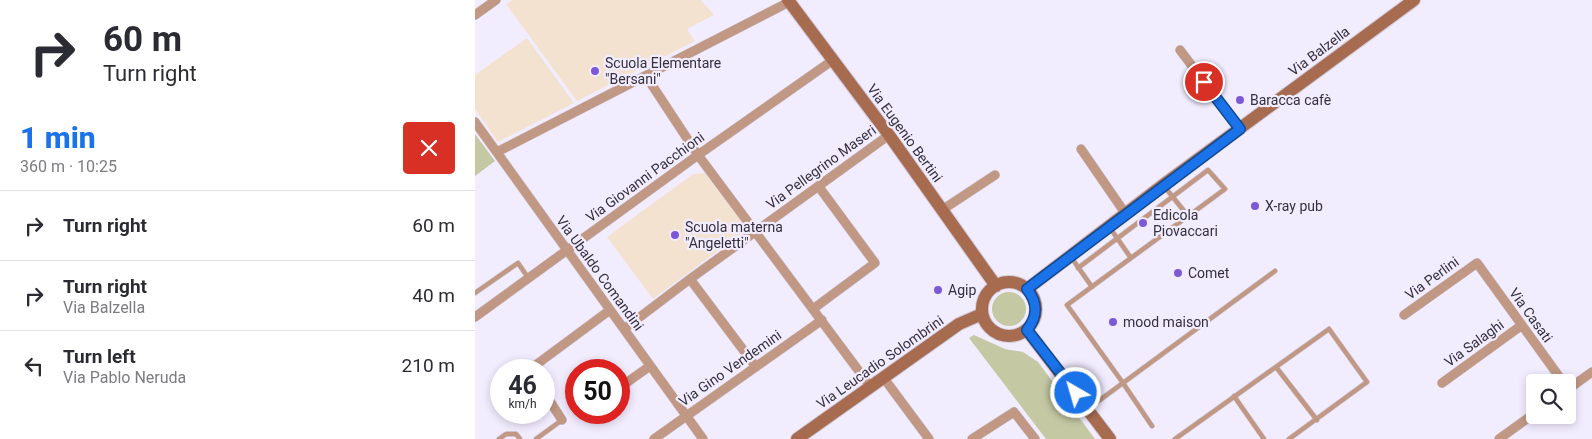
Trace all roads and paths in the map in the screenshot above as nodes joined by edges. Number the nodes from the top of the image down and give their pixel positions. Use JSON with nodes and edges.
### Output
{"nodes":[{"id":1,"x":495,"y":0,"type":"edge"},
{"id":2,"x":1413,"y":0,"type":"edge"},
{"id":3,"x":788,"y":1,"type":"edge"},
{"id":4,"x":475,"y":15,"type":"edge"},
{"id":5,"x":1180,"y":50,"type":"dead end"},
{"id":6,"x":833,"y":60,"type":"junction"},
{"id":7,"x":646,"y":76,"type":"junction"},
{"id":8,"x":475,"y":122,"type":"edge"},
{"id":9,"x":1240,"y":129,"type":"junction"},
{"id":10,"x":889,"y":135,"type":"junction"},
{"id":11,"x":1081,"y":148,"type":"dead end"},
{"id":12,"x":497,"y":152,"type":"junction"},
{"id":13,"x":698,"y":155,"type":"junction"},
{"id":14,"x":995,"y":175,"type":"dead end"},
{"id":15,"x":1163,"y":185,"type":"junction"},
{"id":16,"x":819,"y":187,"type":"junction"},
{"id":17,"x":1173,"y":197,"type":"junction"},
{"id":18,"x":942,"y":210,"type":"junction"},
{"id":19,"x":1125,"y":213,"type":"junction"},
{"id":20,"x":1188,"y":216,"type":"junction"},
{"id":21,"x":1109,"y":226,"type":"junction"},
{"id":22,"x":755,"y":232,"type":"junction"},
{"id":23,"x":1117,"y":237,"type":"junction"},
{"id":24,"x":567,"y":251,"type":"junction"},
{"id":25,"x":1071,"y":257,"type":"junction"},
{"id":26,"x":1131,"y":258,"type":"junction"},
{"id":27,"x":1477,"y":263,"type":"joint"},
{"id":28,"x":1079,"y":268,"type":"junction"},
{"id":29,"x":1275,"y":271,"type":"dead end"},
{"id":30,"x":529,"y":279,"type":"junction"},
{"id":31,"x":690,"y":279,"type":"junction"},
{"id":32,"x":996,"y":286,"type":"junction"},
{"id":33,"x":1091,"y":287,"type":"junction"},
{"id":34,"x":1027,"y":289,"type":"junction"},
{"id":35,"x":475,"y":293,"type":"edge"},
{"id":36,"x":813,"y":309,"type":"junction"},
{"id":37,"x":610,"y":310,"type":"junction"},
{"id":38,"x":476,"y":314,"type":"edge"},
{"id":39,"x":982,"y":314,"type":"junction"},
{"id":40,"x":1404,"y":315,"type":"dead end"},
{"id":41,"x":822,"y":320,"type":"junction"},
{"id":42,"x":1522,"y":325,"type":"junction"},
{"id":43,"x":624,"y":329,"type":"junction"},
{"id":44,"x":1027,"y":330,"type":"junction"},
{"id":45,"x":544,"y":359,"type":"edge"},
{"id":46,"x":650,"y":366,"type":"junction"},
{"id":47,"x":756,"y":367,"type":"junction"},
{"id":48,"x":1276,"y":367,"type":"junction"},
{"id":49,"x":1592,"y":372,"type":"edge"},
{"id":50,"x":1557,"y":374,"type":"edge"},
{"id":51,"x":883,"y":377,"type":"junction"},
{"id":52,"x":630,"y":380,"type":"edge"},
{"id":53,"x":1123,"y":383,"type":"junction"},
{"id":54,"x":1442,"y":383,"type":"dead end"},
{"id":55,"x":1576,"y":384,"type":"edge"},
{"id":56,"x":870,"y":386,"type":"junction"},
{"id":57,"x":1234,"y":396,"type":"junction"},
{"id":58,"x":555,"y":408,"type":"edge"},
{"id":59,"x":1088,"y":409,"type":"junction"},
{"id":60,"x":687,"y":416,"type":"junction"},
{"id":61,"x":563,"y":420,"type":"joint"},
{"id":62,"x":1317,"y":420,"type":"junction"},
{"id":63,"x":1526,"y":420,"type":"edge"},
{"id":64,"x":1151,"y":426,"type":"dead end"},
{"id":65,"x":499,"y":439,"type":"edge"},
{"id":66,"x":520,"y":439,"type":"edge"},
{"id":67,"x":536,"y":439,"type":"edge"},
{"id":68,"x":654,"y":439,"type":"edge"},
{"id":69,"x":703,"y":439,"type":"edge"},
{"id":70,"x":797,"y":439,"type":"edge"},
{"id":71,"x":929,"y":439,"type":"edge"},
{"id":72,"x":972,"y":439,"type":"edge"},
{"id":73,"x":1035,"y":439,"type":"edge"},
{"id":74,"x":1110,"y":439,"type":"edge"},
{"id":75,"x":1175,"y":439,"type":"edge"},
{"id":76,"x":1265,"y":439,"type":"edge"},
{"id":77,"x":1289,"y":439,"type":"edge"},
{"id":78,"x":1499,"y":439,"type":"edge"}],
"edges":[{"from":1,"to":4,"type":"street"},
{"from":2,"to":9,"type":"street","name":"Via Balzella"},
{"from":3,"to":6,"type":"street","name":"Via Eugenio Bertini"},
{"from":3,"to":7,"type":"street"},
{"from":5,"to":9,"type":"street"},
{"from":6,"to":10,"type":"street","name":"Via Eugenio Bertini"},
{"from":6,"to":13,"type":"street","name":"Via Giovanni Pacchioni"},
{"from":7,"to":12,"type":"street"},
{"from":7,"to":13,"type":"street"},
{"from":8,"to":12,"type":"street","name":"Via Ubaldo Comandini"},
{"from":9,"to":15,"type":"street","name":"Via Balzella"},
{"from":10,"to":16,"type":"street","name":"Via Pellegrino Maseri"},
{"from":10,"to":18,"type":"street","name":"Via Eugenio Bertini"},
{"from":11,"to":19,"type":"street"},
{"from":12,"to":24,"type":"street","name":"Via Ubaldo Comandini"},
{"from":13,"to":22,"type":"street"},
{"from":13,"to":24,"type":"street","name":"Via Giovanni Pacchioni"},
{"from":14,"to":18,"type":"street"},
{"from":15,"to":17,"type":"lane"},
{"from":15,"to":19,"type":"street","name":"Via Balzella"},
{"from":16,"to":22,"type":"street","name":"Via Pellegrino Maseri"},
{"from":16,"to":36,"type":"street"},
{"from":17,"to":20,"type":"lane"},
{"from":17,"to":20,"type":"lane"},
{"from":17,"to":23,"type":"lane"},
{"from":18,"to":32,"type":"street","name":"Via Eugenio Bertini"},
{"from":19,"to":21,"type":"street","name":"Via Balzella"},
{"from":20,"to":26,"type":"lane"},
{"from":21,"to":23,"type":"lane"},
{"from":21,"to":25,"type":"street","name":"Via Balzella"},
{"from":22,"to":31,"type":"street","name":"Via Pellegrino Maseri"},
{"from":22,"to":36,"type":"street"},
{"from":23,"to":26,"type":"lane"},
{"from":23,"to":28,"type":"lane"},
{"from":24,"to":30,"type":"street","name":"Via Giovanni Pacchioni"},
{"from":24,"to":37,"type":"street","name":"Via Ubaldo Comandini"},
{"from":25,"to":28,"type":"lane"},
{"from":25,"to":34,"type":"street","name":"Via Balzella"},
{"from":26,"to":33,"type":"lane"},
{"from":27,"to":40,"type":"street","name":"Via Perlini"},
{"from":27,"to":42,"type":"street","name":"Via Casati"},
{"from":28,"to":33,"type":"lane"},
{"from":29,"to":53,"type":"lane"},
{"from":30,"to":35,"type":"lane"},
{"from":30,"to":38,"type":"street","name":"Via Giovanni Pacchioni"},
{"from":31,"to":43,"type":"street","name":"Via Pellegrino Maseri"},
{"from":31,"to":47,"type":"street"},
{"from":32,"to":34,"type":"street"},
{"from":32,"to":39,"type":"street"},
{"from":33,"to":53,"type":"lane"},
{"from":34,"to":44,"type":"street"},
{"from":36,"to":41,"type":"street"},
{"from":37,"to":43,"type":"street","name":"Via Ubaldo Comandini"},
{"from":37,"to":45,"type":"street"},
{"from":39,"to":44,"type":"street"},
{"from":39,"to":51,"type":"street","name":"Via Leucadio Solombrini"},
{"from":41,"to":47,"type":"street","name":"Via Gino Vendemini"},
{"from":41,"to":56,"type":"street"},
{"from":42,"to":50,"type":"street","name":"Via Casati"},
{"from":42,"to":54,"type":"street","name":"Via Salaghi"},
{"from":43,"to":46,"type":"street","name":"Via Ubaldo Comandini"},
{"from":44,"to":59,"type":"street"},
{"from":46,"to":52,"type":"street"},
{"from":46,"to":60,"type":"street","name":"Via Ubaldo Comandini"},
{"from":47,"to":60,"type":"street","name":"Via Gino Vendemini"},
{"from":48,"to":57,"type":"lane"},
{"from":48,"to":62,"type":"lane"},
{"from":48,"to":62,"type":"lane"},
{"from":49,"to":55,"type":"street"},
{"from":51,"to":56,"type":"street","name":"Via Leucadio Solombrini"},
{"from":51,"to":71,"type":"street"},
{"from":53,"to":59,"type":"lane"},
{"from":53,"to":64,"type":"lane"},
{"from":56,"to":70,"type":"street","name":"Via Leucadio Solombrini"},
{"from":57,"to":75,"type":"lane"},
{"from":57,"to":76,"type":"lane"},
{"from":58,"to":61,"type":"street"},
{"from":59,"to":74,"type":"street"},
{"from":60,"to":68,"type":"street","name":"Via Gino Vendemini"},
{"from":60,"to":69,"type":"street","name":"Via Ubaldo Comandini"},
{"from":61,"to":67,"type":"lane"},
{"from":62,"to":77,"type":"lane"},
{"from":63,"to":78,"type":"street"},
{"from":65,"to":66,"type":"lane"},
{"from":72,"to":73,"type":"street"}]}
